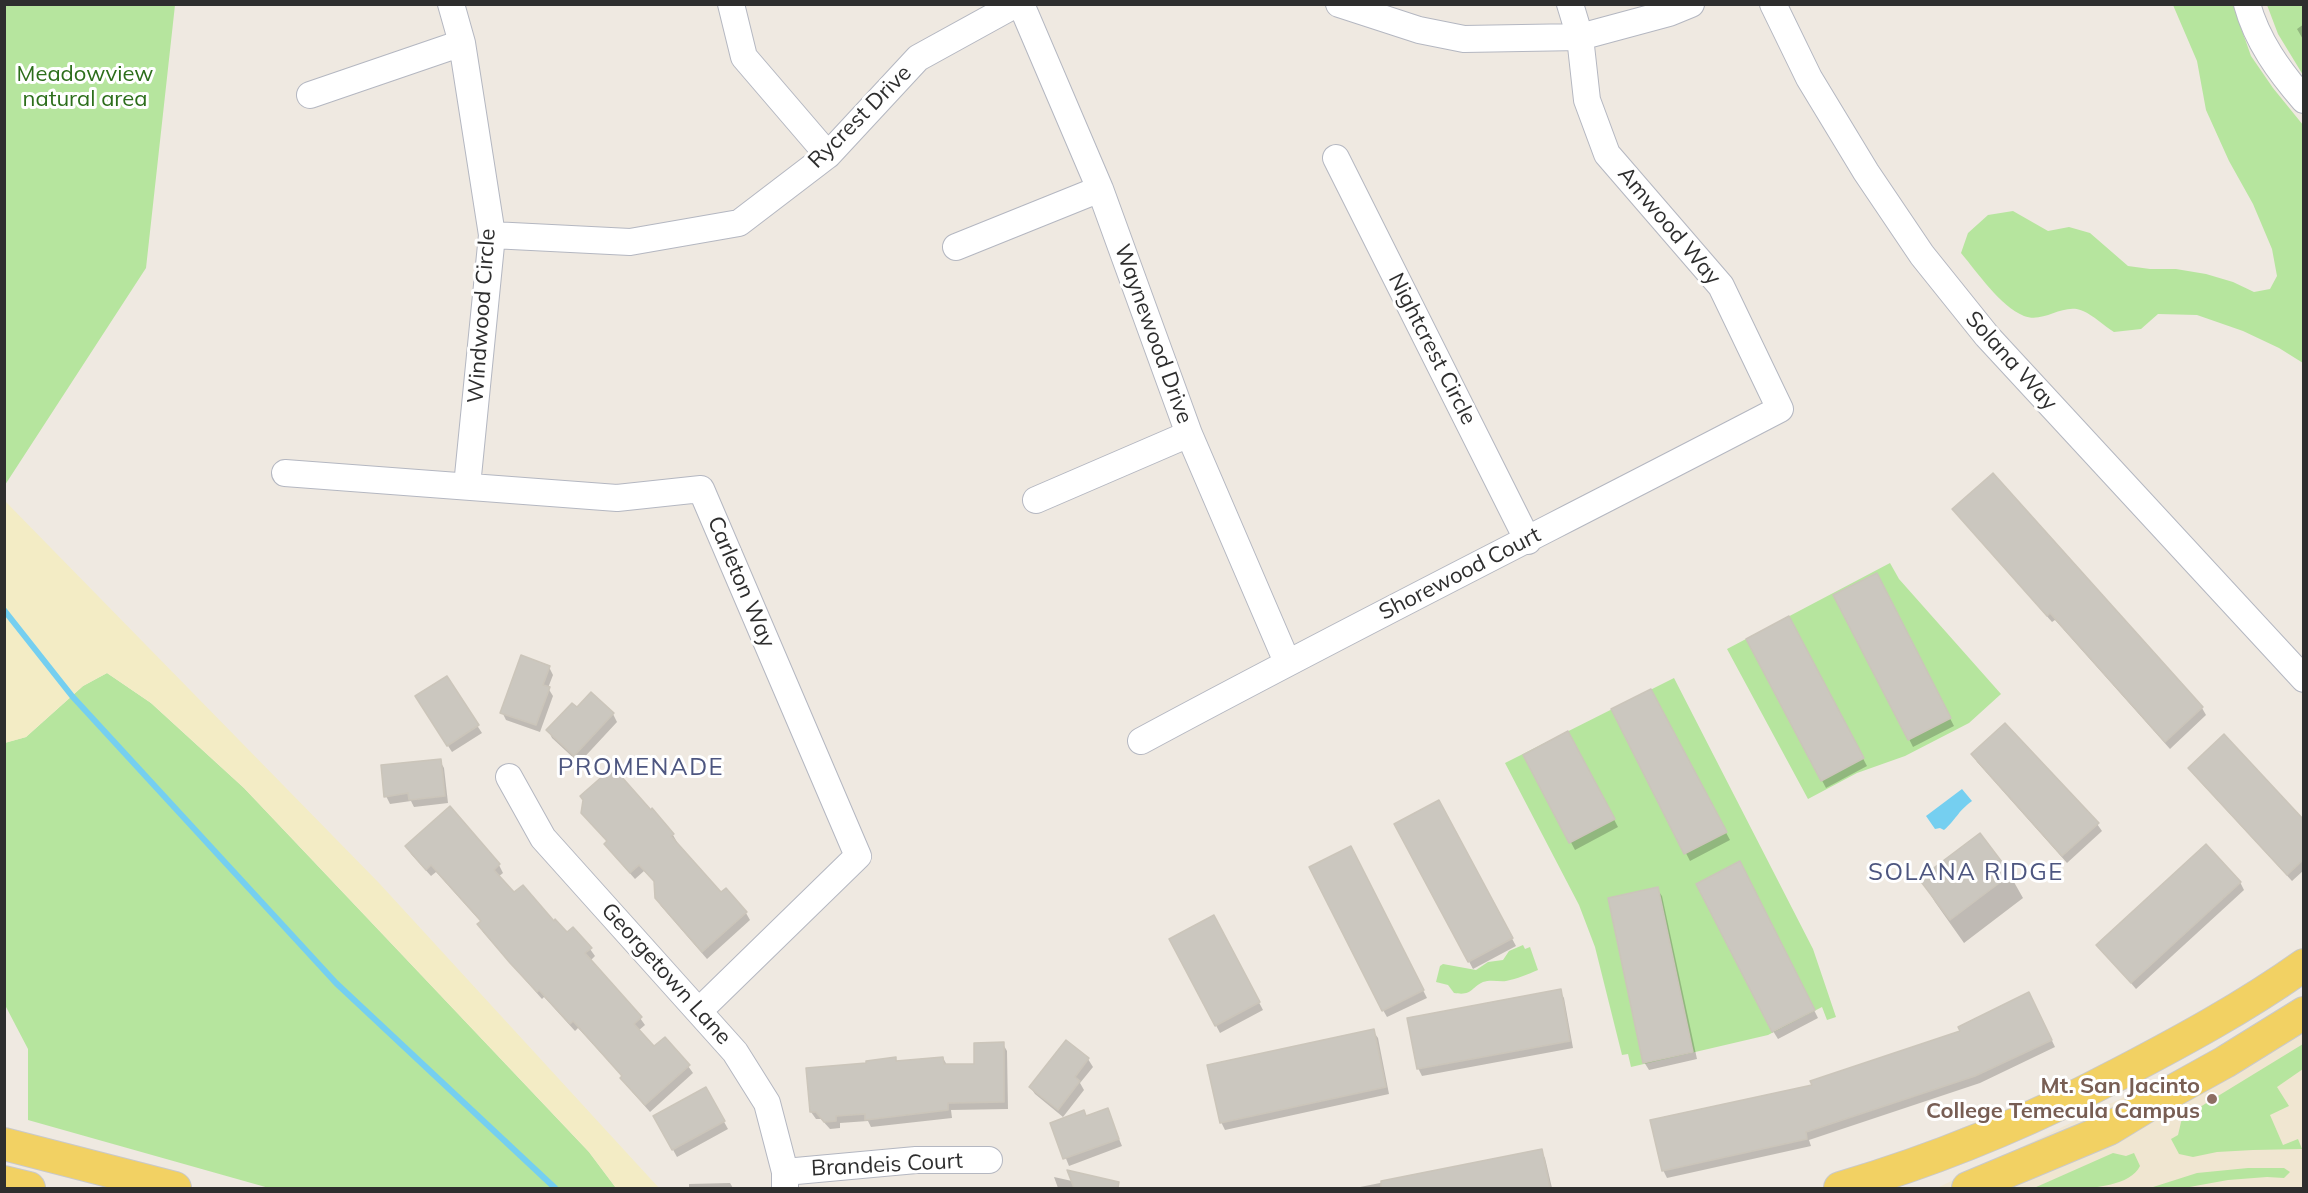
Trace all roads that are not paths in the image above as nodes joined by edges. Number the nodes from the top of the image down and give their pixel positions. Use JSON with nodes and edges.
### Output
{"nodes":[{"id":1,"x":451,"y":4,"type":"edge"},
{"id":2,"x":731,"y":4,"type":"edge"},
{"id":3,"x":1016,"y":4,"type":"edge"},
{"id":4,"x":1022,"y":4,"type":"edge"},
{"id":5,"x":1339,"y":4,"type":"edge"},
{"id":6,"x":1570,"y":4,"type":"edge"},
{"id":7,"x":1691,"y":4,"type":"edge"},
{"id":8,"x":1773,"y":4,"type":"edge"},
{"id":9,"x":2247,"y":4,"type":"edge"},
{"id":10,"x":1580,"y":37,"type":"junction"},
{"id":11,"x":462,"y":43,"type":"junction"},
{"id":12,"x":310,"y":96,"type":"dead end"},
{"id":13,"x":2304,"y":100,"type":"edge"},
{"id":14,"x":828,"y":155,"type":"junction"},
{"id":15,"x":1336,"y":158,"type":"dead end"},
{"id":16,"x":1100,"y":189,"type":"junction"},
{"id":17,"x":492,"y":235,"type":"junction"},
{"id":18,"x":956,"y":247,"type":"dead end"},
{"id":19,"x":1780,"y":409,"type":"joint"},
{"id":20,"x":1189,"y":434,"type":"junction"},
{"id":21,"x":285,"y":473,"type":"dead end"},
{"id":22,"x":467,"y":486,"type":"junction"},
{"id":23,"x":1036,"y":500,"type":"dead end"},
{"id":24,"x":1528,"y":540,"type":"junction"},
{"id":25,"x":1287,"y":662,"type":"junction"},
{"id":26,"x":2304,"y":679,"type":"edge"},
{"id":27,"x":1141,"y":741,"type":"dead end"},
{"id":28,"x":509,"y":777,"type":"dead end"},
{"id":29,"x":2304,"y":965,"type":"edge"},
{"id":30,"x":700,"y":1010,"type":"junction"},
{"id":31,"x":2304,"y":1013,"type":"edge"},
{"id":32,"x":4,"y":1144,"type":"edge"},
{"id":33,"x":988,"y":1160,"type":"dead end"},
{"id":34,"x":785,"y":1180,"type":"edge"},
{"id":35,"x":4,"y":1182,"type":"edge"},
{"id":36,"x":29,"y":1188,"type":"edge"},
{"id":37,"x":176,"y":1188,"type":"edge"},
{"id":38,"x":1840,"y":1188,"type":"edge"},
{"id":39,"x":1968,"y":1188,"type":"edge"}],
"edges":[{"from":1,"to":11,"type":"street","name":"Windwood Circle"},
{"from":2,"to":14,"type":"street"},
{"from":3,"to":14,"type":"street","name":"Rycrest Drive"},
{"from":4,"to":16,"type":"street","name":"Waynewood Drive"},
{"from":5,"to":10,"type":"street"},
{"from":6,"to":10,"type":"street","name":"Amwood Way"},
{"from":7,"to":10,"type":"street"},
{"from":8,"to":26,"type":"street","name":"Solana Way"},
{"from":9,"to":13,"type":"street"},
{"from":10,"to":19,"type":"street","name":"Amwood Way"},
{"from":11,"to":12,"type":"street"},
{"from":11,"to":17,"type":"street","name":"Windwood Circle"},
{"from":14,"to":17,"type":"street","name":"Rycrest Drive"},
{"from":15,"to":24,"type":"street","name":"Nightcrest Circle"},
{"from":16,"to":18,"type":"street"},
{"from":16,"to":20,"type":"street","name":"Waynewood Drive"},
{"from":17,"to":22,"type":"street","name":"Windwood Circle"},
{"from":19,"to":24,"type":"street","name":"Shorewood Court"},
{"from":20,"to":23,"type":"street"},
{"from":20,"to":25,"type":"street","name":"Waynewood Drive"},
{"from":21,"to":22,"type":"street","name":"Carleton Way"},
{"from":22,"to":30,"type":"street","name":"Carleton Way"},
{"from":24,"to":25,"type":"street","name":"Shorewood Court"},
{"from":25,"to":27,"type":"street","name":"Shorewood Court"},
{"from":28,"to":30,"type":"street","name":"Georgetown Lane"},
{"from":29,"to":38,"type":"main road"},
{"from":30,"to":34,"type":"street","name":"Georgetown Lane"},
{"from":31,"to":39,"type":"main road"},
{"from":32,"to":37,"type":"main road"},
{"from":33,"to":34,"type":"street","name":"Brandeis Court"},
{"from":35,"to":36,"type":"main road"}]}
